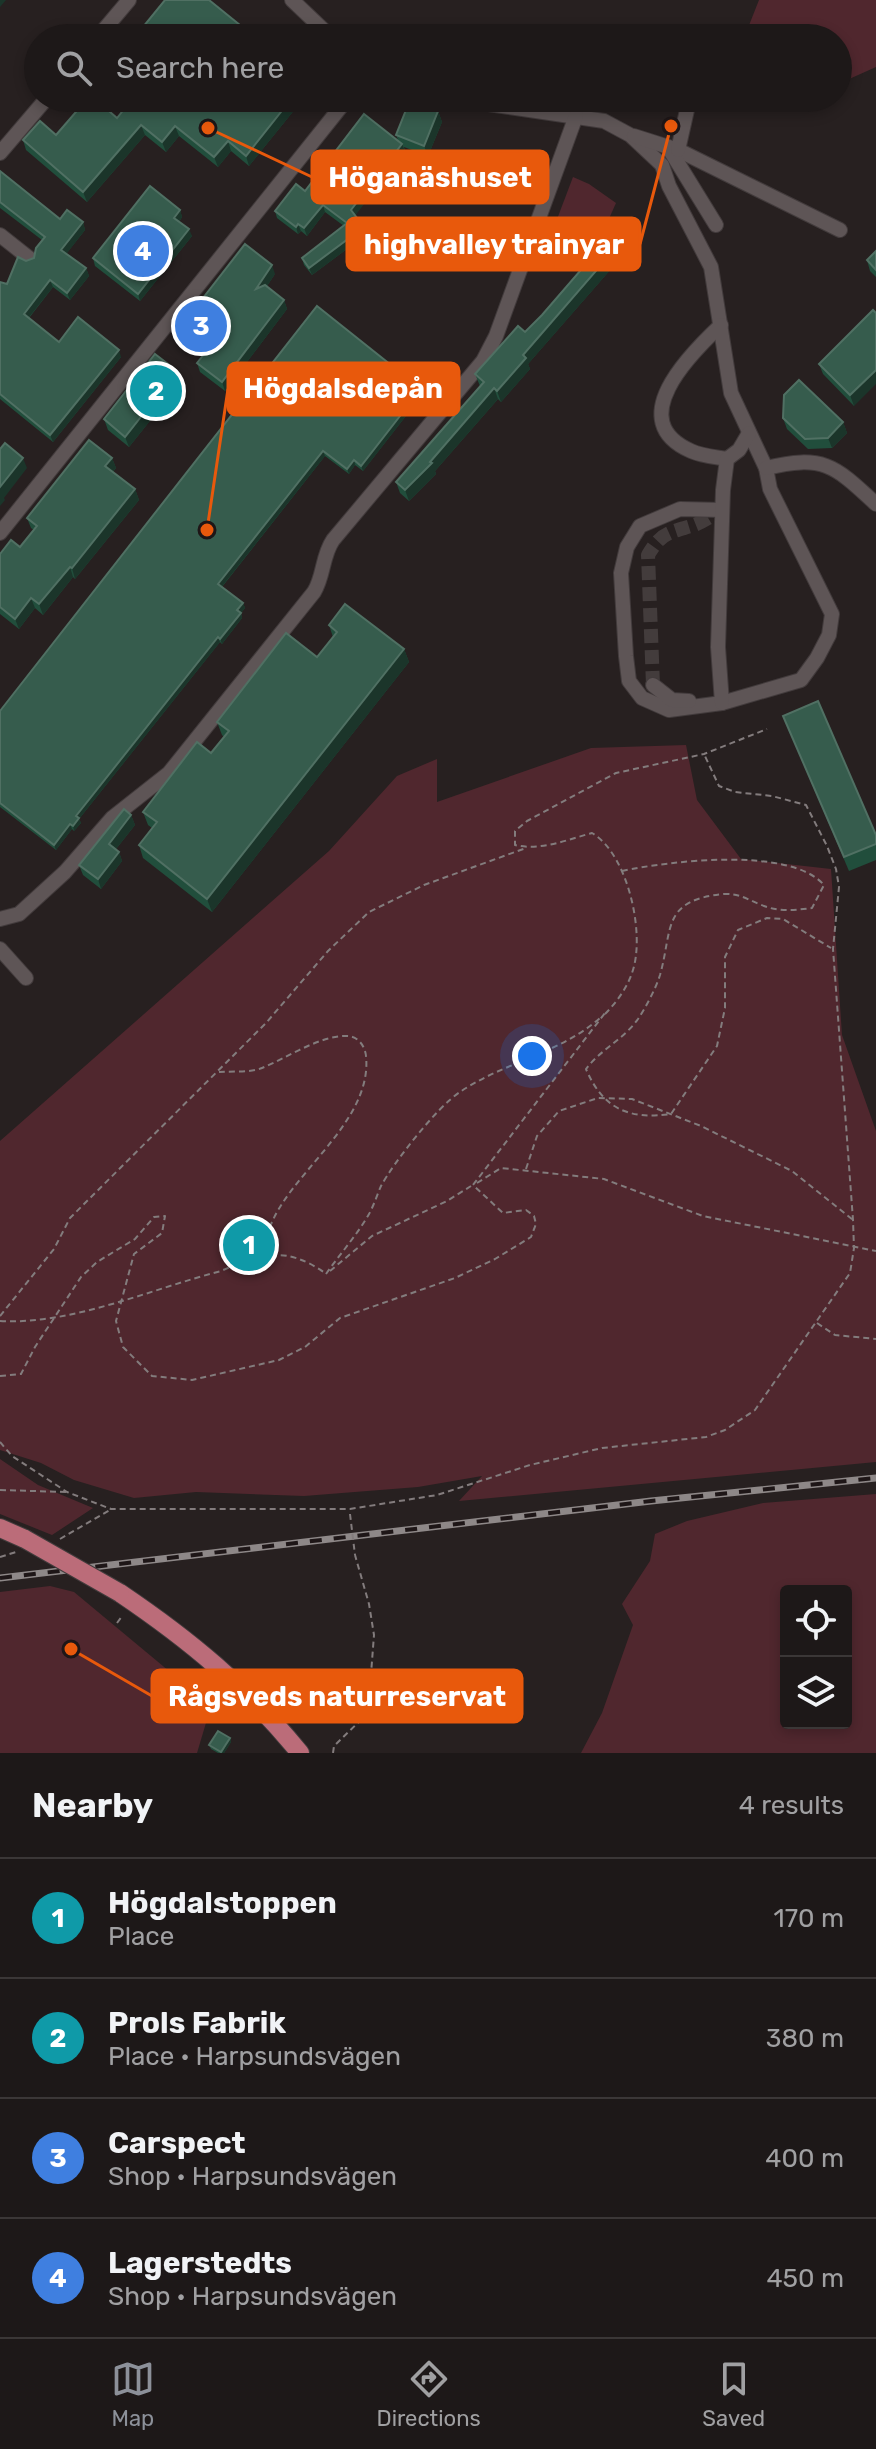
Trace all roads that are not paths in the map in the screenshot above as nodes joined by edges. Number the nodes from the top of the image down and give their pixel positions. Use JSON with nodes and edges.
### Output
{"nodes":[{"id":1,"x":129,"y":0,"type":"edge"},
{"id":2,"x":292,"y":0,"type":"edge"},
{"id":3,"x":109,"y":24,"type":"edge"},
{"id":4,"x":317,"y":24,"type":"edge"},
{"id":5,"x":35,"y":112,"type":"edge"},
{"id":6,"x":337,"y":112,"type":"edge"},
{"id":7,"x":547,"y":112,"type":"edge"},
{"id":8,"x":686,"y":112,"type":"edge"},
{"id":9,"x":576,"y":116,"type":"junction"},
{"id":10,"x":630,"y":135,"type":"junction"},
{"id":11,"x":673,"y":149,"type":"junction"},
{"id":12,"x":0,"y":153,"type":"edge"},
{"id":13,"x":716,"y":225,"type":"dead end"},
{"id":14,"x":840,"y":230,"type":"dead end"},
{"id":15,"x":0,"y":235,"type":"edge"},
{"id":16,"x":29,"y":258,"type":"edge"},
{"id":17,"x":721,"y":325,"type":"junction"},
{"id":18,"x":749,"y":433,"type":"junction"},
{"id":19,"x":727,"y":459,"type":"junction"},
{"id":20,"x":766,"y":468,"type":"junction"},
{"id":21,"x":876,"y":504,"type":"edge"},
{"id":22,"x":722,"y":510,"type":"junction"},
{"id":23,"x":0,"y":533,"type":"edge"},
{"id":24,"x":653,"y":685,"type":"dead end"},
{"id":25,"x":722,"y":703,"type":"junction"},
{"id":26,"x":0,"y":919,"type":"edge"},
{"id":27,"x":0,"y":949,"type":"edge"},
{"id":28,"x":26,"y":978,"type":"dead end"},
{"id":29,"x":0,"y":1528,"type":"edge"},
{"id":30,"x":300,"y":1753,"type":"edge"}],
"edges":[{"from":1,"to":3,"type":"street"},
{"from":2,"to":4,"type":"street"},
{"from":5,"to":12,"type":"street"},
{"from":6,"to":23,"type":"street"},
{"from":7,"to":9,"type":"street"},
{"from":8,"to":11,"type":"street"},
{"from":9,"to":10,"type":"street"},
{"from":9,"to":26,"type":"street"},
{"from":10,"to":11,"type":"street"},
{"from":10,"to":17,"type":"street"},
{"from":11,"to":13,"type":"street"},
{"from":11,"to":14,"type":"street"},
{"from":15,"to":16,"type":"street"},
{"from":17,"to":18,"type":"street"},
{"from":17,"to":19,"type":"street"},
{"from":18,"to":19,"type":"street"},
{"from":18,"to":20,"type":"street"},
{"from":19,"to":22,"type":"street"},
{"from":20,"to":21,"type":"street"},
{"from":20,"to":25,"type":"street"},
{"from":22,"to":25,"type":"street"},
{"from":22,"to":25,"type":"street"},
{"from":24,"to":25,"type":"street"},
{"from":27,"to":28,"type":"street"},
{"from":29,"to":30,"type":"main road","bridge":true}]}
